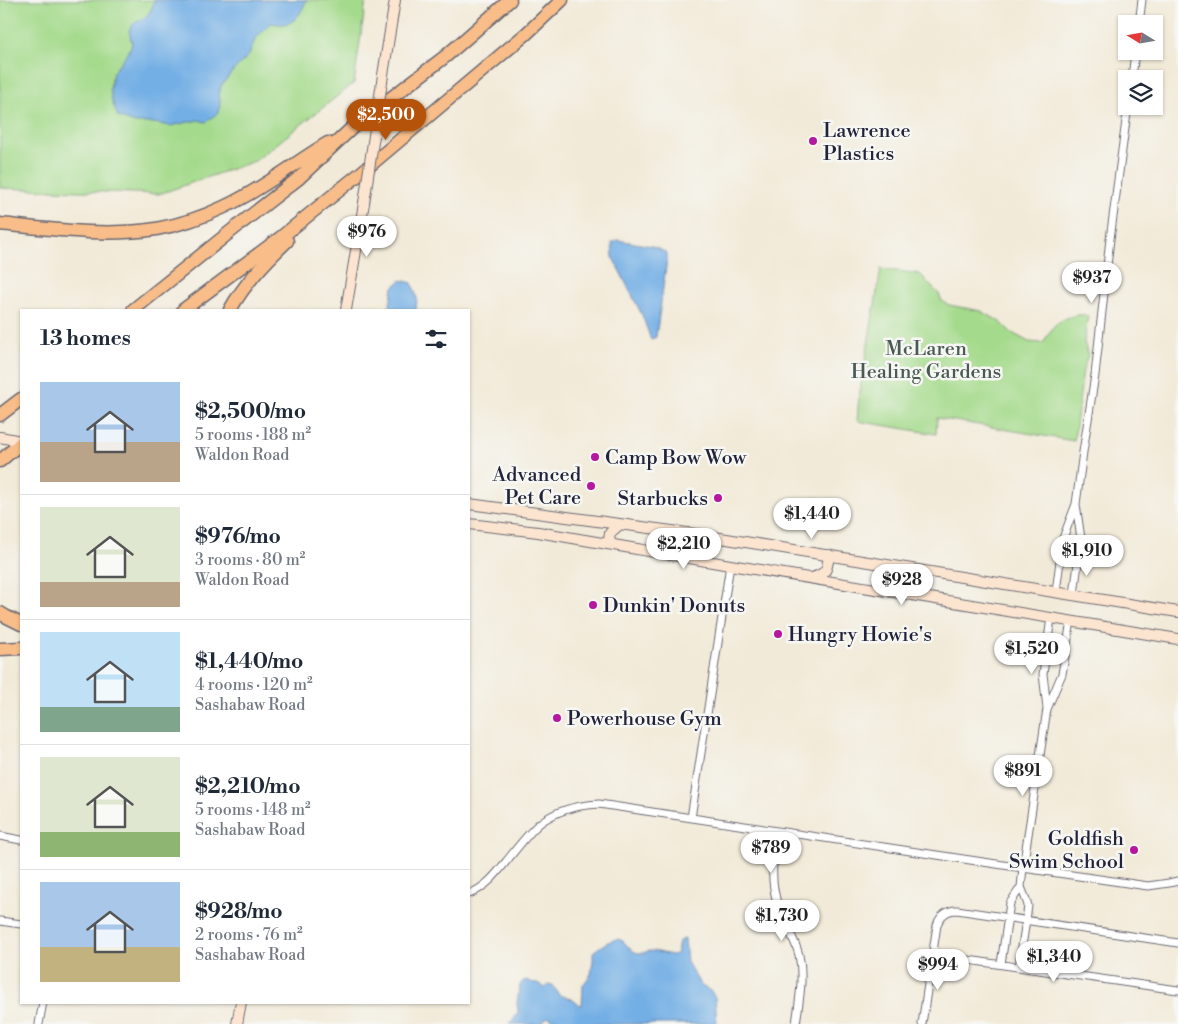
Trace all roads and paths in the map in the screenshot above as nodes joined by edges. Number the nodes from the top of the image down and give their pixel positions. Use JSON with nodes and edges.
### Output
{"nodes":[{"id":1,"x":395,"y":0,"type":"edge"},
{"id":2,"x":510,"y":0,"type":"edge"},
{"id":3,"x":562,"y":0,"type":"edge"},
{"id":4,"x":1142,"y":0,"type":"edge"},
{"id":5,"x":1140,"y":15,"type":"edge"},
{"id":6,"x":1127,"y":115,"type":"edge"},
{"id":7,"x":353,"y":128,"type":"junction"},
{"id":8,"x":352,"y":180,"type":"junction"},
{"id":9,"x":0,"y":224,"type":"edge"},
{"id":10,"x":134,"y":309,"type":"edge"},
{"id":11,"x":184,"y":309,"type":"edge"},
{"id":12,"x":231,"y":309,"type":"edge"},
{"id":13,"x":346,"y":309,"type":"edge"},
{"id":14,"x":20,"y":400,"type":"edge"},
{"id":15,"x":0,"y":416,"type":"edge"},
{"id":16,"x":0,"y":437,"type":"edge"},
{"id":17,"x":20,"y":442,"type":"edge"},
{"id":18,"x":20,"y":443,"type":"edge"},
{"id":19,"x":4,"y":458,"type":"edge"},
{"id":20,"x":0,"y":465,"type":"edge"},
{"id":21,"x":470,"y":504,"type":"edge"},
{"id":22,"x":1076,"y":504,"type":"junction"},
{"id":23,"x":480,"y":506,"type":"junction"},
{"id":24,"x":473,"y":524,"type":"edge"},
{"id":25,"x":620,"y":524,"type":"junction"},
{"id":26,"x":613,"y":545,"type":"junction"},
{"id":27,"x":829,"y":555,"type":"junction"},
{"id":28,"x":730,"y":565,"type":"junction"},
{"id":29,"x":918,"y":570,"type":"junction"},
{"id":30,"x":811,"y":579,"type":"junction"},
{"id":31,"x":1056,"y":592,"type":"junction"},
{"id":32,"x":898,"y":593,"type":"junction"},
{"id":33,"x":1074,"y":595,"type":"junction"},
{"id":34,"x":1178,"y":612,"type":"edge"},
{"id":35,"x":0,"y":613,"type":"edge"},
{"id":36,"x":1051,"y":618,"type":"junction"},
{"id":37,"x":1071,"y":621,"type":"junction"},
{"id":38,"x":20,"y":624,"type":"edge"},
{"id":39,"x":1178,"y":639,"type":"edge"},
{"id":40,"x":20,"y":648,"type":"edge"},
{"id":41,"x":0,"y":649,"type":"edge"},
{"id":42,"x":1047,"y":709,"type":"junction"},
{"id":43,"x":691,"y":818,"type":"junction"},
{"id":44,"x":778,"y":832,"type":"junction"},
{"id":45,"x":0,"y":836,"type":"edge"},
{"id":46,"x":20,"y":840,"type":"edge"},
{"id":47,"x":1022,"y":868,"type":"junction"},
{"id":48,"x":1178,"y":881,"type":"edge"},
{"id":49,"x":1021,"y":887,"type":"junction"},
{"id":50,"x":470,"y":893,"type":"edge"},
{"id":51,"x":1008,"y":918,"type":"junction"},
{"id":52,"x":1026,"y":920,"type":"junction"},
{"id":53,"x":0,"y":921,"type":"edge"},
{"id":54,"x":20,"y":924,"type":"edge"},
{"id":55,"x":1178,"y":943,"type":"edge"},
{"id":56,"x":933,"y":955,"type":"junction"},
{"id":57,"x":1000,"y":964,"type":"junction"},
{"id":58,"x":1019,"y":967,"type":"junction"},
{"id":59,"x":1178,"y":990,"type":"edge"},
{"id":60,"x":43,"y":1004,"type":"edge"},
{"id":61,"x":241,"y":1004,"type":"edge"},
{"id":62,"x":39,"y":1024,"type":"edge"},
{"id":63,"x":237,"y":1024,"type":"edge"},
{"id":64,"x":796,"y":1024,"type":"edge"},
{"id":65,"x":922,"y":1024,"type":"edge"}],
"edges":[{"from":1,"to":13,"type":"main road","bridge":true},
{"from":2,"to":7,"type":"highway"},
{"from":3,"to":8,"type":"highway"},
{"from":4,"to":5,"type":"street"},
{"from":6,"to":22,"type":"street"},
{"from":7,"to":9,"type":"highway"},
{"from":7,"to":10,"type":"highway"},
{"from":8,"to":11,"type":"highway"},
{"from":8,"to":12,"type":"highway"},
{"from":14,"to":15,"type":"highway"},
{"from":16,"to":17,"type":"main road"},
{"from":18,"to":19,"type":"highway"},
{"from":19,"to":20,"type":"highway"},
{"from":21,"to":23,"type":"main road"},
{"from":22,"to":31,"type":"street"},
{"from":22,"to":33,"type":"street"},
{"from":23,"to":24,"type":"main road"},
{"from":23,"to":25,"type":"main road"},
{"from":24,"to":26,"type":"main road"},
{"from":25,"to":26,"type":"main road"},
{"from":25,"to":27,"type":"main road"},
{"from":26,"to":28,"type":"main road"},
{"from":27,"to":29,"type":"main road"},
{"from":27,"to":30,"type":"main road"},
{"from":28,"to":30,"type":"main road"},
{"from":28,"to":43,"type":"street"},
{"from":29,"to":31,"type":"main road"},
{"from":29,"to":32,"type":"main road"},
{"from":30,"to":32,"type":"main road"},
{"from":31,"to":33,"type":"main road"},
{"from":32,"to":36,"type":"main road"},
{"from":33,"to":34,"type":"main road"},
{"from":35,"to":38,"type":"highway"},
{"from":36,"to":37,"type":"main road"},
{"from":36,"to":42,"type":"street"},
{"from":37,"to":39,"type":"main road"},
{"from":37,"to":42,"type":"street"},
{"from":40,"to":41,"type":"highway"},
{"from":42,"to":47,"type":"street"},
{"from":43,"to":44,"type":"street"},
{"from":43,"to":50,"type":"street"},
{"from":44,"to":47,"type":"street"},
{"from":44,"to":64,"type":"street"},
{"from":45,"to":46,"type":"street"},
{"from":47,"to":48,"type":"street"},
{"from":47,"to":49,"type":"street"},
{"from":49,"to":51,"type":"street"},
{"from":49,"to":52,"type":"street"},
{"from":51,"to":52,"type":"street"},
{"from":51,"to":56,"type":"street"},
{"from":51,"to":57,"type":"street"},
{"from":52,"to":55,"type":"street"},
{"from":52,"to":58,"type":"street"},
{"from":53,"to":54,"type":"street"},
{"from":56,"to":57,"type":"street"},
{"from":56,"to":65,"type":"street"},
{"from":57,"to":58,"type":"street"},
{"from":58,"to":59,"type":"street"},
{"from":60,"to":62,"type":"street"},
{"from":61,"to":63,"type":"main road"}]}
